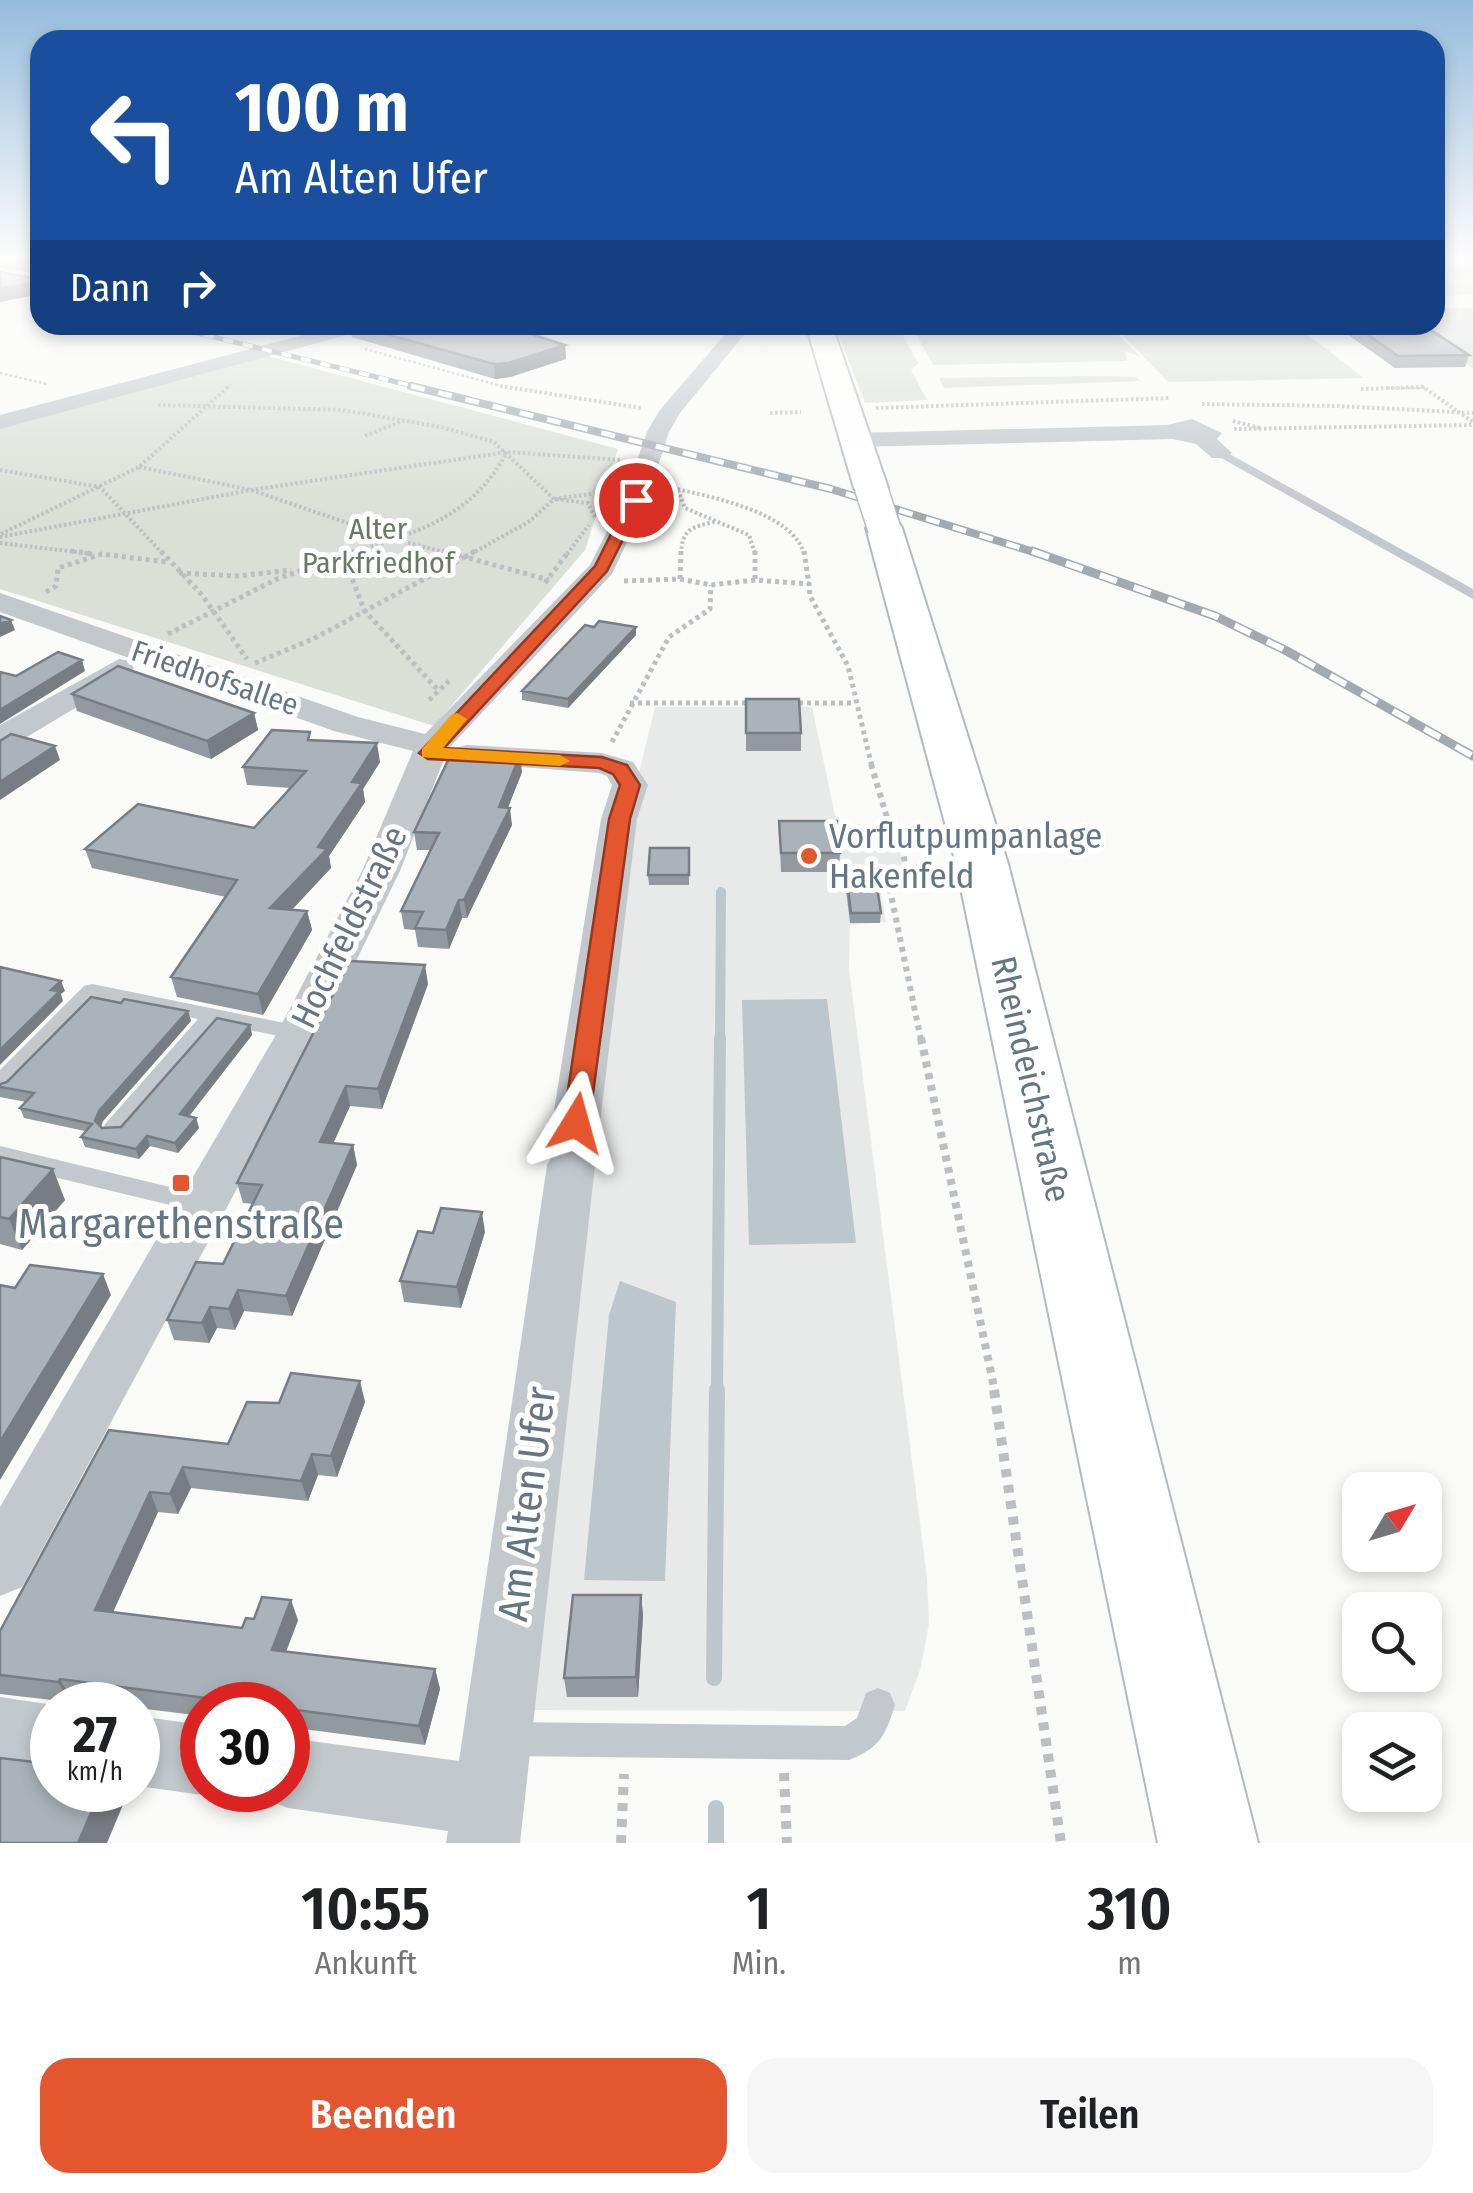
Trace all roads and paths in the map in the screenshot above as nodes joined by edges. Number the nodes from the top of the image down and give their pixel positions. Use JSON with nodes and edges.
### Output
{"nodes":[{"id":1,"x":290,"y":344,"type":"edge"},
{"id":2,"x":350,"y":344,"type":"edge"},
{"id":3,"x":727,"y":344,"type":"edge"},
{"id":4,"x":825,"y":344,"type":"edge"},
{"id":5,"x":0,"y":373,"type":"edge"},
{"id":6,"x":63,"y":388,"type":"dead end"},
{"id":7,"x":1361,"y":389,"type":"dead end"},
{"id":8,"x":1173,"y":401,"type":"junction"},
{"id":9,"x":874,"y":408,"type":"dead end"},
{"id":10,"x":670,"y":411,"type":"junction"},
{"id":11,"x":801,"y":412,"type":"dead end"},
{"id":12,"x":1458,"y":412,"type":"junction"},
{"id":13,"x":1473,"y":413,"type":"edge"},
{"id":14,"x":770,"y":414,"type":"dead end"},
{"id":15,"x":5,"y":418,"type":"edge"},
{"id":16,"x":406,"y":419,"type":"junction"},
{"id":17,"x":1473,"y":424,"type":"edge"},
{"id":18,"x":1204,"y":435,"type":"junction"},
{"id":19,"x":365,"y":436,"type":"dead end"},
{"id":20,"x":857,"y":440,"type":"junction"},
{"id":21,"x":507,"y":452,"type":"junction"},
{"id":22,"x":636,"y":461,"type":"dead end"},
{"id":23,"x":139,"y":467,"type":"junction"},
{"id":24,"x":0,"y":470,"type":"edge"},
{"id":25,"x":614,"y":473,"type":"dead end"},
{"id":26,"x":610,"y":482,"type":"junction"},
{"id":27,"x":100,"y":487,"type":"junction"},
{"id":28,"x":251,"y":490,"type":"junction"},
{"id":29,"x":554,"y":499,"type":"junction"},
{"id":30,"x":122,"y":514,"type":"junction"},
{"id":31,"x":595,"y":517,"type":"junction"},
{"id":32,"x":717,"y":521,"type":"junction"},
{"id":33,"x":0,"y":538,"type":"edge"},
{"id":34,"x":397,"y":540,"type":"junction"},
{"id":35,"x":102,"y":554,"type":"junction"},
{"id":36,"x":344,"y":557,"type":"junction"},
{"id":37,"x":465,"y":557,"type":"junction"},
{"id":38,"x":169,"y":562,"type":"junction"},
{"id":39,"x":297,"y":570,"type":"junction"},
{"id":40,"x":179,"y":572,"type":"junction"},
{"id":41,"x":680,"y":579,"type":"junction"},
{"id":42,"x":547,"y":580,"type":"junction"},
{"id":43,"x":755,"y":580,"type":"junction"},
{"id":44,"x":589,"y":582,"type":"junction"},
{"id":45,"x":808,"y":584,"type":"junction"},
{"id":46,"x":712,"y":585,"type":"junction"},
{"id":47,"x":536,"y":594,"type":"dead end"},
{"id":48,"x":1473,"y":595,"type":"edge"},
{"id":49,"x":37,"y":598,"type":"dead end"},
{"id":50,"x":0,"y":602,"type":"edge"},
{"id":51,"x":214,"y":609,"type":"junction"},
{"id":52,"x":364,"y":610,"type":"junction"},
{"id":53,"x":144,"y":654,"type":"junction"},
{"id":54,"x":452,"y":678,"type":"dead end"},
{"id":55,"x":762,"y":703,"type":"edge"},
{"id":56,"x":780,"y":703,"type":"edge"},
{"id":57,"x":855,"y":703,"type":"junction"},
{"id":58,"x":630,"y":704,"type":"junction"},
{"id":59,"x":0,"y":740,"type":"edge"},
{"id":60,"x":430,"y":750,"type":"junction"},
{"id":61,"x":602,"y":763,"type":"junction"},
{"id":62,"x":845,"y":828,"type":"dead end"},
{"id":63,"x":890,"y":828,"type":"junction"},
{"id":64,"x":212,"y":1017,"type":"junction"},
{"id":65,"x":299,"y":1033,"type":"junction"},
{"id":66,"x":0,"y":1084,"type":"edge"},
{"id":67,"x":114,"y":1129,"type":"edge"},
{"id":68,"x":0,"y":1155,"type":"edge"},
{"id":69,"x":203,"y":1204,"type":"junction"},
{"id":70,"x":0,"y":1566,"type":"edge"},
{"id":71,"x":878,"y":1705,"type":"dead end"},
{"id":72,"x":0,"y":1732,"type":"edge"},
{"id":73,"x":30,"y":1736,"type":"edge"},
{"id":74,"x":626,"y":1740,"type":"junction"},
{"id":75,"x":783,"y":1742,"type":"junction"},
{"id":76,"x":310,"y":1774,"type":"edge"},
{"id":77,"x":489,"y":1794,"type":"edge"},
{"id":78,"x":621,"y":1843,"type":"edge"},
{"id":79,"x":787,"y":1843,"type":"edge"},
{"id":80,"x":1061,"y":1843,"type":"edge"},
{"id":81,"x":1208,"y":1843,"type":"edge"}],
"edges":[{"from":1,"to":15,"type":"street"},
{"from":2,"to":10,"type":"path"},
{"from":3,"to":10,"type":"street","name":"Hochfeldstraße"},
{"from":4,"to":20,"type":"main road","name":"Rheindeichstraße"},
{"from":5,"to":6,"type":"path"},
{"from":7,"to":12,"type":"path"},
{"from":8,"to":9,"type":"path"},
{"from":8,"to":12,"type":"path"},
{"from":8,"to":18,"type":"street"},
{"from":10,"to":44,"type":"street","name":"Hochfeldstraße"},
{"from":11,"to":14,"type":"path"},
{"from":12,"to":13,"type":"path"},
{"from":12,"to":17,"type":"path"},
{"from":16,"to":19,"type":"path"},
{"from":16,"to":21,"type":"path"},
{"from":16,"to":23,"type":"path"},
{"from":17,"to":18,"type":"path"},
{"from":18,"to":20,"type":"street"},
{"from":18,"to":48,"type":"lane"},
{"from":20,"to":81,"type":"main road","name":"Rheindeichstraße"},
{"from":21,"to":22,"type":"path"},
{"from":21,"to":28,"type":"path"},
{"from":21,"to":29,"type":"path"},
{"from":21,"to":34,"type":"path"},
{"from":23,"to":27,"type":"path"},
{"from":23,"to":28,"type":"path"},
{"from":24,"to":27,"type":"path"},
{"from":25,"to":26,"type":"path"},
{"from":26,"to":29,"type":"path"},
{"from":26,"to":31,"type":"path"},
{"from":27,"to":30,"type":"path"},
{"from":27,"to":33,"type":"path"},
{"from":28,"to":30,"type":"path"},
{"from":28,"to":34,"type":"path"},
{"from":29,"to":31,"type":"path"},
{"from":29,"to":37,"type":"path"},
{"from":30,"to":33,"type":"path"},
{"from":30,"to":38,"type":"path"},
{"from":31,"to":42,"type":"path"},
{"from":32,"to":41,"type":"path"},
{"from":32,"to":43,"type":"path"},
{"from":32,"to":45,"type":"path"},
{"from":33,"to":35,"type":"path"},
{"from":34,"to":36,"type":"path"},
{"from":34,"to":37,"type":"path"},
{"from":35,"to":38,"type":"path"},
{"from":35,"to":49,"type":"path"},
{"from":36,"to":39,"type":"path"},
{"from":36,"to":52,"type":"path"},
{"from":37,"to":42,"type":"path"},
{"from":37,"to":52,"type":"path"},
{"from":38,"to":40,"type":"path"},
{"from":39,"to":40,"type":"path"},
{"from":39,"to":51,"type":"path"},
{"from":40,"to":51,"type":"path"},
{"from":41,"to":44,"type":"path"},
{"from":41,"to":46,"type":"path"},
{"from":42,"to":44,"type":"path"},
{"from":42,"to":47,"type":"path"},
{"from":43,"to":45,"type":"path"},
{"from":43,"to":46,"type":"path"},
{"from":44,"to":60,"type":"street","name":"Hochfeldstraße"},
{"from":45,"to":57,"type":"path"},
{"from":46,"to":58,"type":"path"},
{"from":50,"to":53,"type":"street","name":"Friedhofsallee"},
{"from":51,"to":52,"type":"path"},
{"from":51,"to":53,"type":"path"},
{"from":52,"to":54,"type":"path"},
{"from":53,"to":59,"type":"street"},
{"from":53,"to":60,"type":"street","name":"Friedhofsallee"},
{"from":55,"to":58,"type":"path"},
{"from":56,"to":57,"type":"path"},
{"from":57,"to":63,"type":"path"},
{"from":58,"to":61,"type":"path"},
{"from":60,"to":61,"type":"street"},
{"from":60,"to":65,"type":"street","name":"Hochfeldstraße"},
{"from":61,"to":77,"type":"street","name":"Am Alten Ufer"},
{"from":62,"to":63,"type":"path"},
{"from":63,"to":80,"type":"path"},
{"from":64,"to":65,"type":"lane"},
{"from":64,"to":66,"type":"lane"},
{"from":64,"to":67,"type":"lane"},
{"from":65,"to":69,"type":"street","name":"Hochfeldstraße"},
{"from":68,"to":69,"type":"lane"},
{"from":69,"to":70,"type":"street","name":"Hochfeldstraße"},
{"from":71,"to":75,"type":"lane"},
{"from":72,"to":73,"type":"street"},
{"from":74,"to":75,"type":"lane"},
{"from":74,"to":77,"type":"lane"},
{"from":74,"to":78,"type":"path"},
{"from":75,"to":79,"type":"path"},
{"from":76,"to":77,"type":"street"}]}
